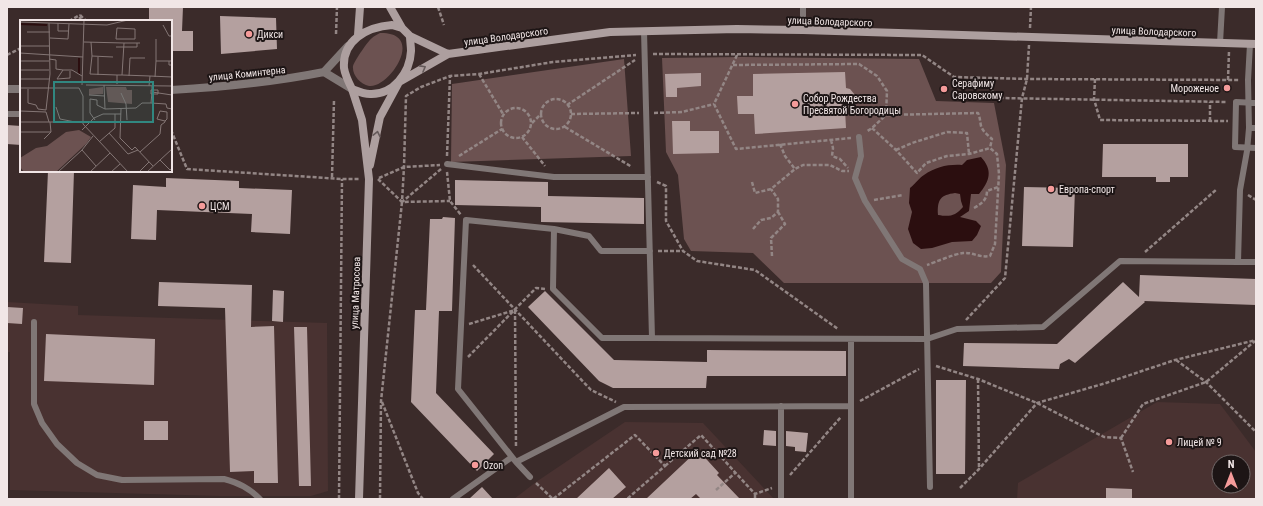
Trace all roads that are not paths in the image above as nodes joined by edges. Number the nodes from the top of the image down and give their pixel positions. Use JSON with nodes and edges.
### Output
{"nodes":[{"id":1,"x":360,"y":7,"type":"edge"},
{"id":2,"x":390,"y":7,"type":"edge"},
{"id":3,"x":803,"y":7,"type":"edge"},
{"id":4,"x":1222,"y":7,"type":"edge"},
{"id":5,"x":402,"y":28,"type":"junction"},
{"id":6,"x":803,"y":30,"type":"junction"},
{"id":7,"x":644,"y":31,"type":"junction"},
{"id":8,"x":358,"y":35,"type":"junction"},
{"id":9,"x":410,"y":36,"type":"junction"},
{"id":10,"x":1220,"y":43,"type":"junction"},
{"id":11,"x":1253,"y":44,"type":"edge"},
{"id":12,"x":350,"y":45,"type":"junction"},
{"id":13,"x":448,"y":54,"type":"junction"},
{"id":14,"x":324,"y":72,"type":"junction"},
{"id":15,"x":398,"y":82,"type":"junction"},
{"id":16,"x":7,"y":89,"type":"edge"},
{"id":17,"x":20,"y":89,"type":"edge"},
{"id":18,"x":352,"y":89,"type":"junction"},
{"id":19,"x":172,"y":90,"type":"edge"},
{"id":20,"x":1249,"y":102,"type":"junction"},
{"id":21,"x":1256,"y":103,"type":"edge"},
{"id":22,"x":7,"y":114,"type":"edge"},
{"id":23,"x":20,"y":114,"type":"edge"},
{"id":24,"x":1249,"y":128,"type":"junction"},
{"id":25,"x":1256,"y":128,"type":"edge"},
{"id":26,"x":859,"y":137,"type":"road end"},
{"id":27,"x":1256,"y":148,"type":"edge"},
{"id":28,"x":447,"y":164,"type":"road end"},
{"id":29,"x":369,"y":175,"type":"junction"},
{"id":30,"x":648,"y":177,"type":"junction"},
{"id":31,"x":554,"y":229,"type":"junction"},
{"id":32,"x":650,"y":251,"type":"junction"},
{"id":33,"x":1238,"y":262,"type":"junction"},
{"id":34,"x":1256,"y":262,"type":"edge"},
{"id":35,"x":34,"y":322,"type":"dead end"},
{"id":36,"x":652,"y":338,"type":"junction"},
{"id":37,"x":851,"y":339,"type":"junction"},
{"id":38,"x":927,"y":339,"type":"junction"},
{"id":39,"x":782,"y":406,"type":"junction"},
{"id":40,"x":851,"y":406,"type":"junction"},
{"id":41,"x":514,"y":459,"type":"junction"},
{"id":42,"x":530,"y":477,"type":"road end"},
{"id":43,"x":930,"y":487,"type":"dead end"},
{"id":44,"x":260,"y":499,"type":"edge"},
{"id":45,"x":359,"y":499,"type":"edge"},
{"id":46,"x":453,"y":499,"type":"edge"},
{"id":47,"x":782,"y":499,"type":"edge"},
{"id":48,"x":852,"y":499,"type":"edge"}],
"edges":[{"from":1,"to":8,"type":"street"},
{"from":2,"to":5,"type":"street"},
{"from":3,"to":6,"type":"lane"},
{"from":4,"to":10,"type":"lane"},
{"from":5,"to":8,"type":"street"},
{"from":5,"to":9,"type":"street"},
{"from":6,"to":7,"type":"street","name":"улица Володарского"},
{"from":6,"to":10,"type":"street","name":"улица Володарского"},
{"from":7,"to":13,"type":"street","name":"улица Володарского"},
{"from":7,"to":30,"type":"lane"},
{"from":8,"to":12,"type":"street"},
{"from":9,"to":13,"type":"street"},
{"from":9,"to":15,"type":"street"},
{"from":10,"to":11,"type":"street","name":"улица Володарского"},
{"from":11,"to":20,"type":"lane"},
{"from":12,"to":14,"type":"street"},
{"from":12,"to":18,"type":"street"},
{"from":15,"to":13,"type":"street","one_way":true},
{"from":14,"to":18,"type":"street"},
{"from":14,"to":19,"type":"street","name":"улица Коминтерна"},
{"from":15,"to":18,"type":"street"},
{"from":29,"to":15,"type":"street","one_way":true},
{"from":16,"to":17,"type":"street"},
{"from":18,"to":29,"type":"street","name":"улица Матросова"},
{"from":20,"to":21,"type":"lane"},
{"from":20,"to":24,"type":"lane"},
{"from":20,"to":27,"type":"lane"},
{"from":22,"to":23,"type":"lane"},
{"from":24,"to":25,"type":"lane"},
{"from":24,"to":33,"type":"lane"},
{"from":26,"to":38,"type":"lane"},
{"from":28,"to":30,"type":"lane"},
{"from":29,"to":45,"type":"street","name":"улица Матросова"},
{"from":30,"to":32,"type":"lane"},
{"from":31,"to":32,"type":"lane"},
{"from":31,"to":36,"type":"lane"},
{"from":31,"to":41,"type":"lane"},
{"from":32,"to":36,"type":"lane"},
{"from":33,"to":34,"type":"lane"},
{"from":33,"to":38,"type":"lane"},
{"from":35,"to":44,"type":"lane"},
{"from":36,"to":37,"type":"lane"},
{"from":37,"to":38,"type":"lane"},
{"from":37,"to":40,"type":"lane"},
{"from":38,"to":43,"type":"lane"},
{"from":39,"to":40,"type":"lane"},
{"from":39,"to":41,"type":"lane"},
{"from":39,"to":47,"type":"lane"},
{"from":40,"to":48,"type":"lane"},
{"from":41,"to":42,"type":"lane"},
{"from":41,"to":46,"type":"lane"}]}
